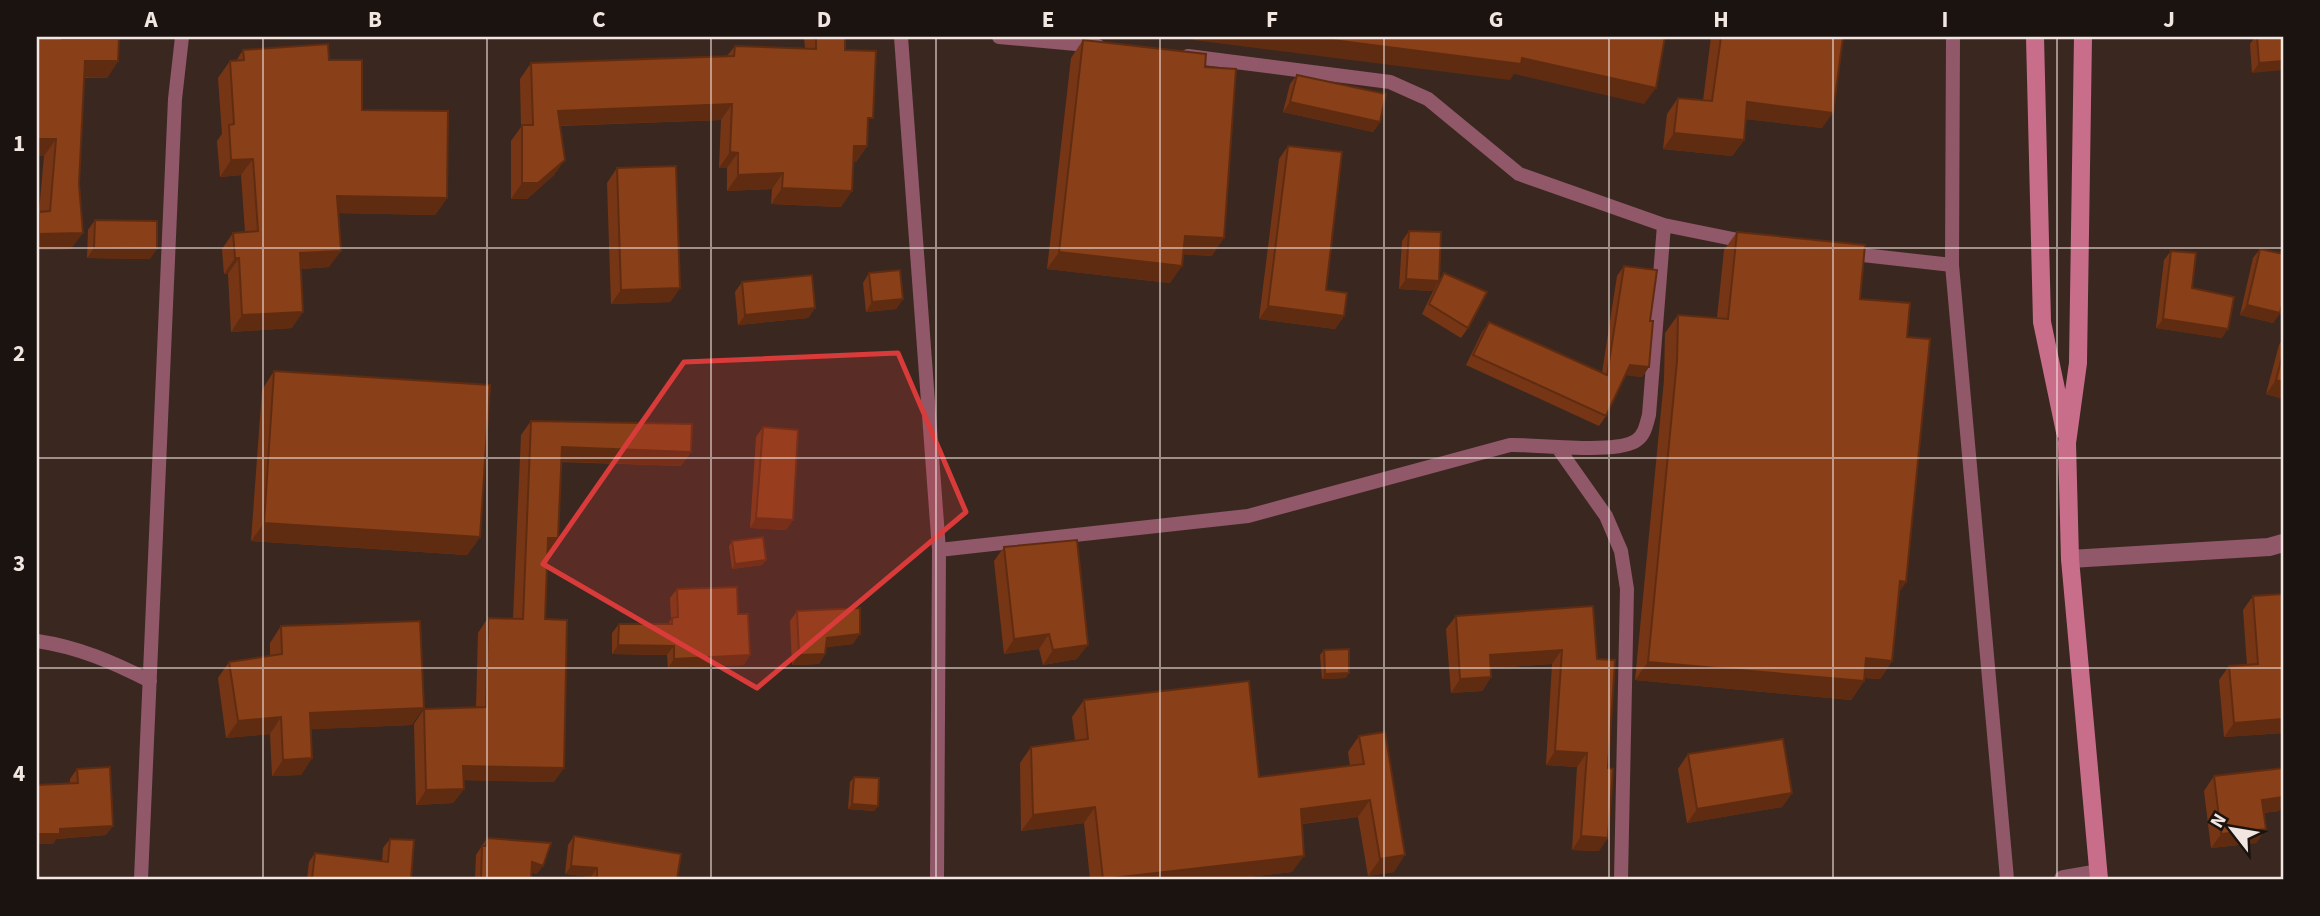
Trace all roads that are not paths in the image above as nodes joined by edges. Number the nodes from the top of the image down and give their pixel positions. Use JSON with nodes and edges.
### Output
{"nodes":[{"id":1,"x":182,"y":37,"type":"edge"},
{"id":2,"x":901,"y":37,"type":"edge"},
{"id":3,"x":999,"y":37,"type":"edge"},
{"id":4,"x":1954,"y":37,"type":"edge"},
{"id":5,"x":2035,"y":37,"type":"edge"},
{"id":6,"x":2082,"y":37,"type":"edge"},
{"id":7,"x":1108,"y":47,"type":"edge"},
{"id":8,"x":1176,"y":54,"type":"edge"},
{"id":9,"x":1664,"y":225,"type":"junction"},
{"id":10,"x":1765,"y":245,"type":"edge"},
{"id":11,"x":1832,"y":252,"type":"edge"},
{"id":12,"x":1952,"y":265,"type":"junction"},
{"id":13,"x":2067,"y":443,"type":"junction"},
{"id":14,"x":1558,"y":448,"type":"junction"},
{"id":15,"x":2283,"y":543,"type":"edge"},
{"id":16,"x":939,"y":550,"type":"junction"},
{"id":17,"x":2070,"y":559,"type":"junction"},
{"id":18,"x":37,"y":641,"type":"edge"},
{"id":19,"x":150,"y":681,"type":"junction"},
{"id":20,"x":2099,"y":876,"type":"edge"},
{"id":21,"x":141,"y":879,"type":"edge"},
{"id":22,"x":937,"y":879,"type":"edge"},
{"id":23,"x":1621,"y":879,"type":"edge"},
{"id":24,"x":2007,"y":879,"type":"edge"},
{"id":25,"x":2063,"y":879,"type":"edge"}],
"edges":[{"from":1,"to":19,"type":"lane"},
{"from":2,"to":16,"type":"lane"},
{"from":3,"to":7,"type":"lane"},
{"from":4,"to":12,"type":"lane"},
{"from":5,"to":13,"type":"main road"},
{"from":6,"to":13,"type":"main road"},
{"from":8,"to":9,"type":"lane"},
{"from":9,"to":10,"type":"lane"},
{"from":9,"to":14,"type":"lane"},
{"from":11,"to":12,"type":"lane"},
{"from":12,"to":24,"type":"lane"},
{"from":13,"to":17,"type":"main road"},
{"from":14,"to":16,"type":"lane"},
{"from":14,"to":23,"type":"lane"},
{"from":15,"to":17,"type":"street"},
{"from":16,"to":22,"type":"lane"},
{"from":17,"to":20,"type":"main road"},
{"from":18,"to":19,"type":"lane"},
{"from":19,"to":21,"type":"lane"},
{"from":20,"to":25,"type":"street"}]}
